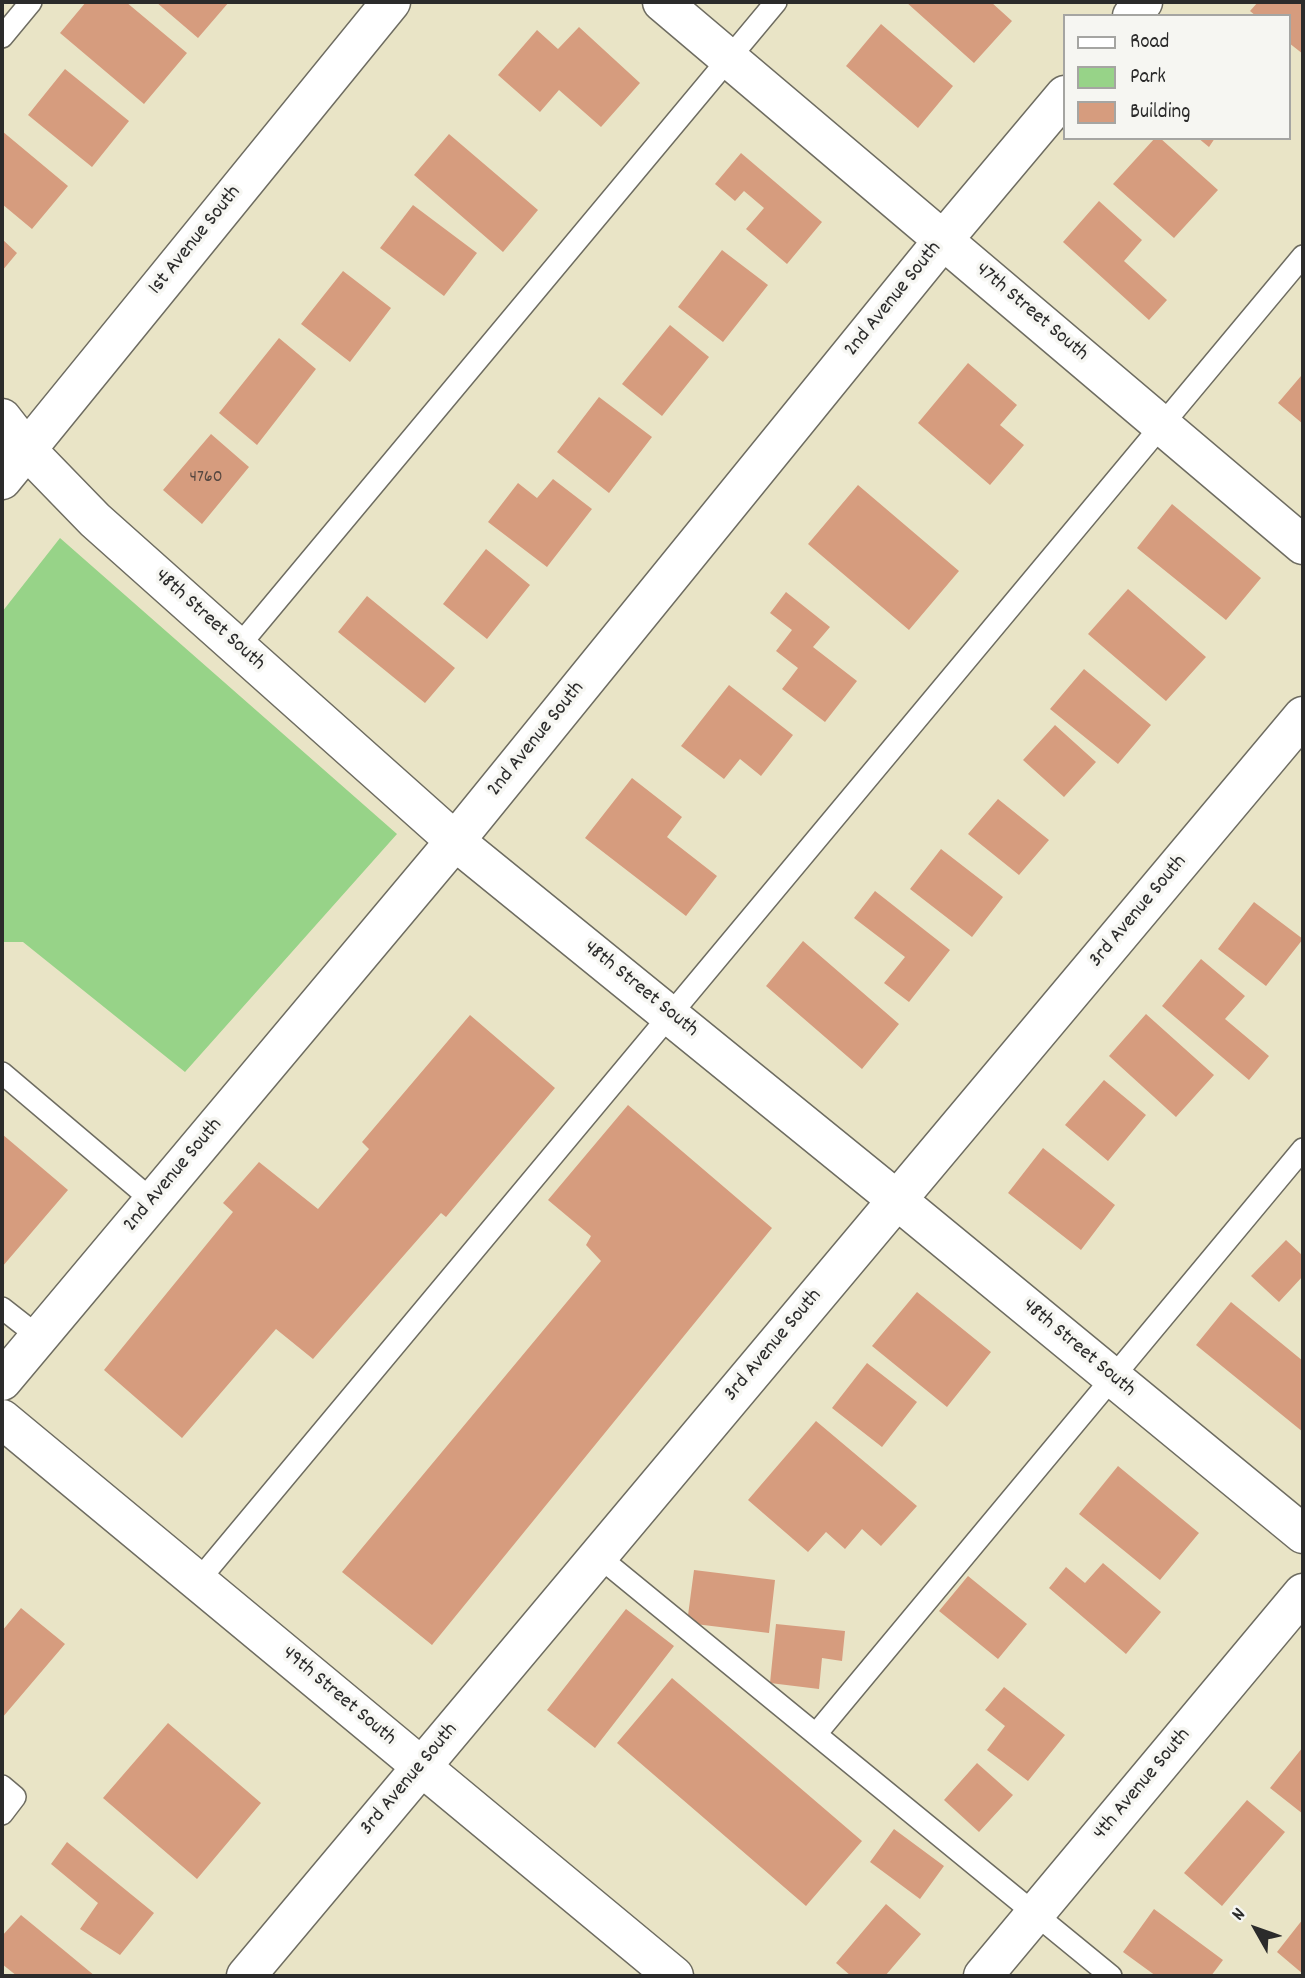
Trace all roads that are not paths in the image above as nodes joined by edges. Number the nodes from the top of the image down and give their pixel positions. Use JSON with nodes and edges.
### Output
{"nodes":[{"id":1,"x":31,"y":2,"type":"edge"},
{"id":2,"x":391,"y":2,"type":"edge"},
{"id":3,"x":662,"y":2,"type":"edge"},
{"id":4,"x":776,"y":2,"type":"edge"},
{"id":5,"x":2,"y":37,"type":"edge"},
{"id":6,"x":729,"y":58,"type":"junction"},
{"id":7,"x":1064,"y":95,"type":"edge"},
{"id":8,"x":944,"y":239,"type":"junction"},
{"id":9,"x":1303,"y":256,"type":"edge"},
{"id":10,"x":2,"y":418,"type":"edge"},
{"id":11,"x":1162,"y":425,"type":"junction"},
{"id":12,"x":27,"y":450,"type":"junction"},
{"id":13,"x":2,"y":480,"type":"edge"},
{"id":14,"x":1303,"y":545,"type":"edge"},
{"id":15,"x":238,"y":648,"type":"junction"},
{"id":16,"x":1303,"y":716,"type":"edge"},
{"id":17,"x":455,"y":841,"type":"junction"},
{"id":18,"x":671,"y":1015,"type":"junction"},
{"id":19,"x":2,"y":1073,"type":"edge"},
{"id":20,"x":1303,"y":1149,"type":"edge"},
{"id":21,"x":897,"y":1200,"type":"junction"},
{"id":22,"x":153,"y":1201,"type":"junction"},
{"id":23,"x":2,"y":1308,"type":"edge"},
{"id":24,"x":39,"y":1337,"type":"junction"},
{"id":25,"x":1113,"y":1378,"type":"junction"},
{"id":26,"x":2,"y":1381,"type":"edge"},
{"id":27,"x":2,"y":1419,"type":"edge"},
{"id":28,"x":1303,"y":1534,"type":"edge"},
{"id":29,"x":598,"y":1556,"type":"junction"},
{"id":30,"x":198,"y":1581,"type":"junction"},
{"id":31,"x":1303,"y":1593,"type":"edge"},
{"id":32,"x":816,"y":1734,"type":"junction"},
{"id":33,"x":421,"y":1767,"type":"junction"},
{"id":34,"x":2,"y":1786,"type":"edge"},
{"id":35,"x":2,"y":1814,"type":"edge"},
{"id":36,"x":1035,"y":1913,"type":"junction"},
{"id":37,"x":246,"y":1976,"type":"edge"},
{"id":38,"x":674,"y":1976,"type":"edge"},
{"id":39,"x":983,"y":1976,"type":"edge"},
{"id":40,"x":1111,"y":1976,"type":"edge"}],
"edges":[{"from":1,"to":5,"type":"lane"},
{"from":2,"to":12,"type":"street","name":"1st Avenue South"},
{"from":3,"to":6,"type":"street","name":"47th Street South"},
{"from":4,"to":6,"type":"lane"},
{"from":6,"to":8,"type":"street","name":"47th Street South"},
{"from":6,"to":15,"type":"lane"},
{"from":7,"to":8,"type":"street","name":"2nd Avenue South"},
{"from":8,"to":11,"type":"street","name":"47th Street South"},
{"from":8,"to":17,"type":"street","name":"2nd Avenue South"},
{"from":9,"to":11,"type":"lane"},
{"from":10,"to":12,"type":"street","name":"48th Street South"},
{"from":11,"to":14,"type":"street","name":"47th Street South"},
{"from":11,"to":18,"type":"lane"},
{"from":12,"to":13,"type":"street","name":"1st Avenue South"},
{"from":12,"to":15,"type":"street","name":"48th Street South"},
{"from":15,"to":17,"type":"street","name":"48th Street South"},
{"from":16,"to":21,"type":"street","name":"3rd Avenue South"},
{"from":17,"to":18,"type":"street","name":"48th Street South"},
{"from":17,"to":22,"type":"street","name":"2nd Avenue South"},
{"from":18,"to":21,"type":"street","name":"48th Street South"},
{"from":18,"to":30,"type":"lane"},
{"from":19,"to":22,"type":"lane"},
{"from":20,"to":25,"type":"lane"},
{"from":21,"to":25,"type":"street","name":"48th Street South"},
{"from":21,"to":29,"type":"street","name":"3rd Avenue South"},
{"from":22,"to":24,"type":"street","name":"2nd Avenue South"},
{"from":23,"to":24,"type":"lane"},
{"from":24,"to":26,"type":"street","name":"2nd Avenue South"},
{"from":25,"to":28,"type":"street","name":"48th Street South"},
{"from":25,"to":32,"type":"lane"},
{"from":27,"to":30,"type":"street","name":"49th Street South"},
{"from":29,"to":32,"type":"lane"},
{"from":29,"to":33,"type":"street","name":"3rd Avenue South"},
{"from":30,"to":33,"type":"street","name":"49th Street South"},
{"from":31,"to":36,"type":"street","name":"4th Avenue South"},
{"from":32,"to":36,"type":"lane"},
{"from":33,"to":37,"type":"street","name":"3rd Avenue South"},
{"from":33,"to":38,"type":"street","name":"49th Street South"},
{"from":34,"to":35,"type":"lane"},
{"from":36,"to":39,"type":"street","name":"4th Avenue South"},
{"from":36,"to":40,"type":"lane"}]}
